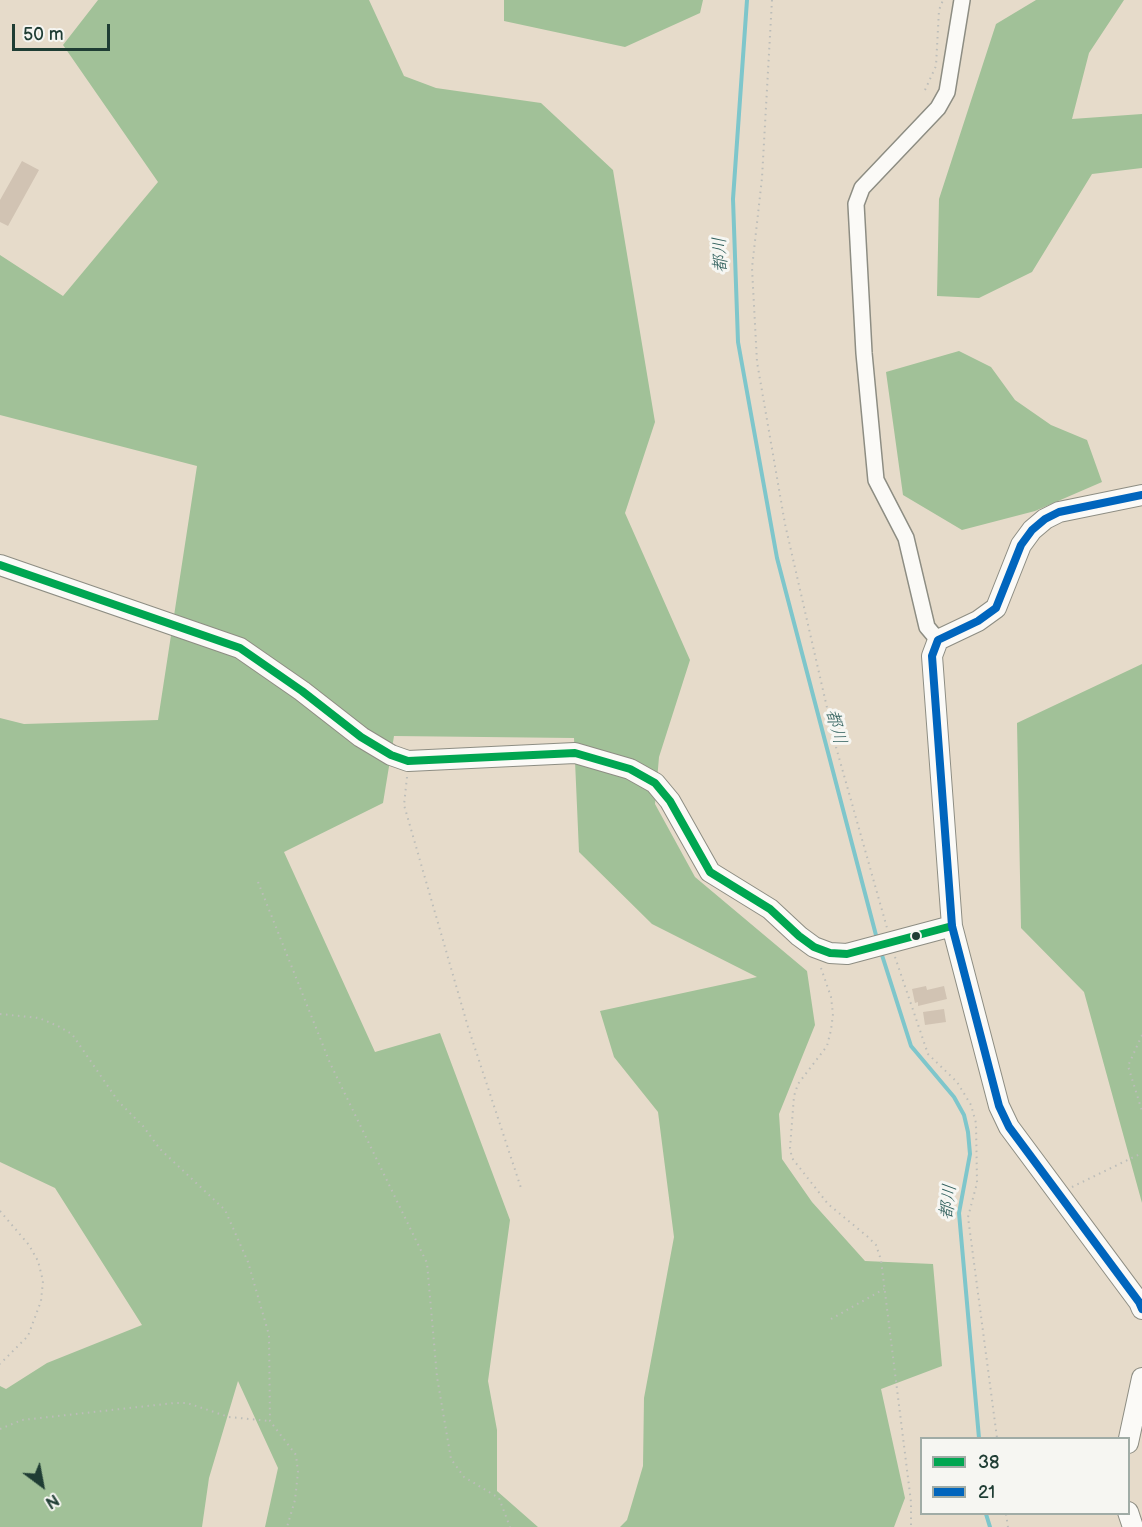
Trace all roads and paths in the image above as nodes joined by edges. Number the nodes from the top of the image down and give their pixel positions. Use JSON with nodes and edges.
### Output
{"nodes":[{"id":1,"x":772,"y":0,"type":"edge"},
{"id":2,"x":943,"y":0,"type":"edge"},
{"id":3,"x":962,"y":0,"type":"edge"},
{"id":4,"x":924,"y":90,"type":"dead end"},
{"id":5,"x":1142,"y":495,"type":"edge"},
{"id":6,"x":0,"y":565,"type":"edge"},
{"id":7,"x":938,"y":640,"type":"junction"},
{"id":8,"x":408,"y":761,"type":"junction"},
{"id":9,"x":258,"y":882,"type":"dead end"},
{"id":10,"x":952,"y":926,"type":"junction"},
{"id":11,"x":891,"y":943,"type":"junction"},
{"id":12,"x":814,"y":947,"type":"junction"},
{"id":13,"x":0,"y":1014,"type":"edge"},
{"id":14,"x":1142,"y":1035,"type":"edge"},
{"id":15,"x":1142,"y":1111,"type":"edge"},
{"id":16,"x":1142,"y":1153,"type":"edge"},
{"id":17,"x":521,"y":1188,"type":"dead end"},
{"id":18,"x":1059,"y":1193,"type":"junction"},
{"id":19,"x":0,"y":1211,"type":"edge"},
{"id":20,"x":884,"y":1288,"type":"junction"},
{"id":21,"x":1142,"y":1309,"type":"edge"},
{"id":22,"x":831,"y":1319,"type":"dead end"},
{"id":23,"x":0,"y":1364,"type":"edge"},
{"id":24,"x":1142,"y":1378,"type":"edge"},
{"id":25,"x":270,"y":1421,"type":"junction"},
{"id":26,"x":0,"y":1429,"type":"edge"},
{"id":27,"x":997,"y":1437,"type":"edge"},
{"id":28,"x":1129,"y":1437,"type":"edge"},
{"id":29,"x":287,"y":1527,"type":"edge"},
{"id":30,"x":510,"y":1527,"type":"edge"},
{"id":31,"x":911,"y":1527,"type":"edge"}],
"edges":[{"from":1,"to":11,"type":"path"},
{"from":2,"to":4,"type":"path"},
{"from":3,"to":7,"type":"street"},
{"from":5,"to":7,"type":"street"},
{"from":6,"to":8,"type":"street"},
{"from":7,"to":10,"type":"street"},
{"from":8,"to":12,"type":"street"},
{"from":8,"to":17,"type":"path"},
{"from":9,"to":30,"type":"path"},
{"from":10,"to":11,"type":"street"},
{"from":10,"to":18,"type":"street"},
{"from":11,"to":12,"type":"street"},
{"from":11,"to":27,"type":"path"},
{"from":12,"to":20,"type":"path"},
{"from":13,"to":25,"type":"path"},
{"from":14,"to":15,"type":"path"},
{"from":16,"to":18,"type":"path"},
{"from":18,"to":21,"type":"street"},
{"from":19,"to":23,"type":"path"},
{"from":20,"to":22,"type":"path"},
{"from":20,"to":31,"type":"path"},
{"from":24,"to":28,"type":"street"},
{"from":25,"to":26,"type":"path"},
{"from":25,"to":29,"type":"path"}]}
